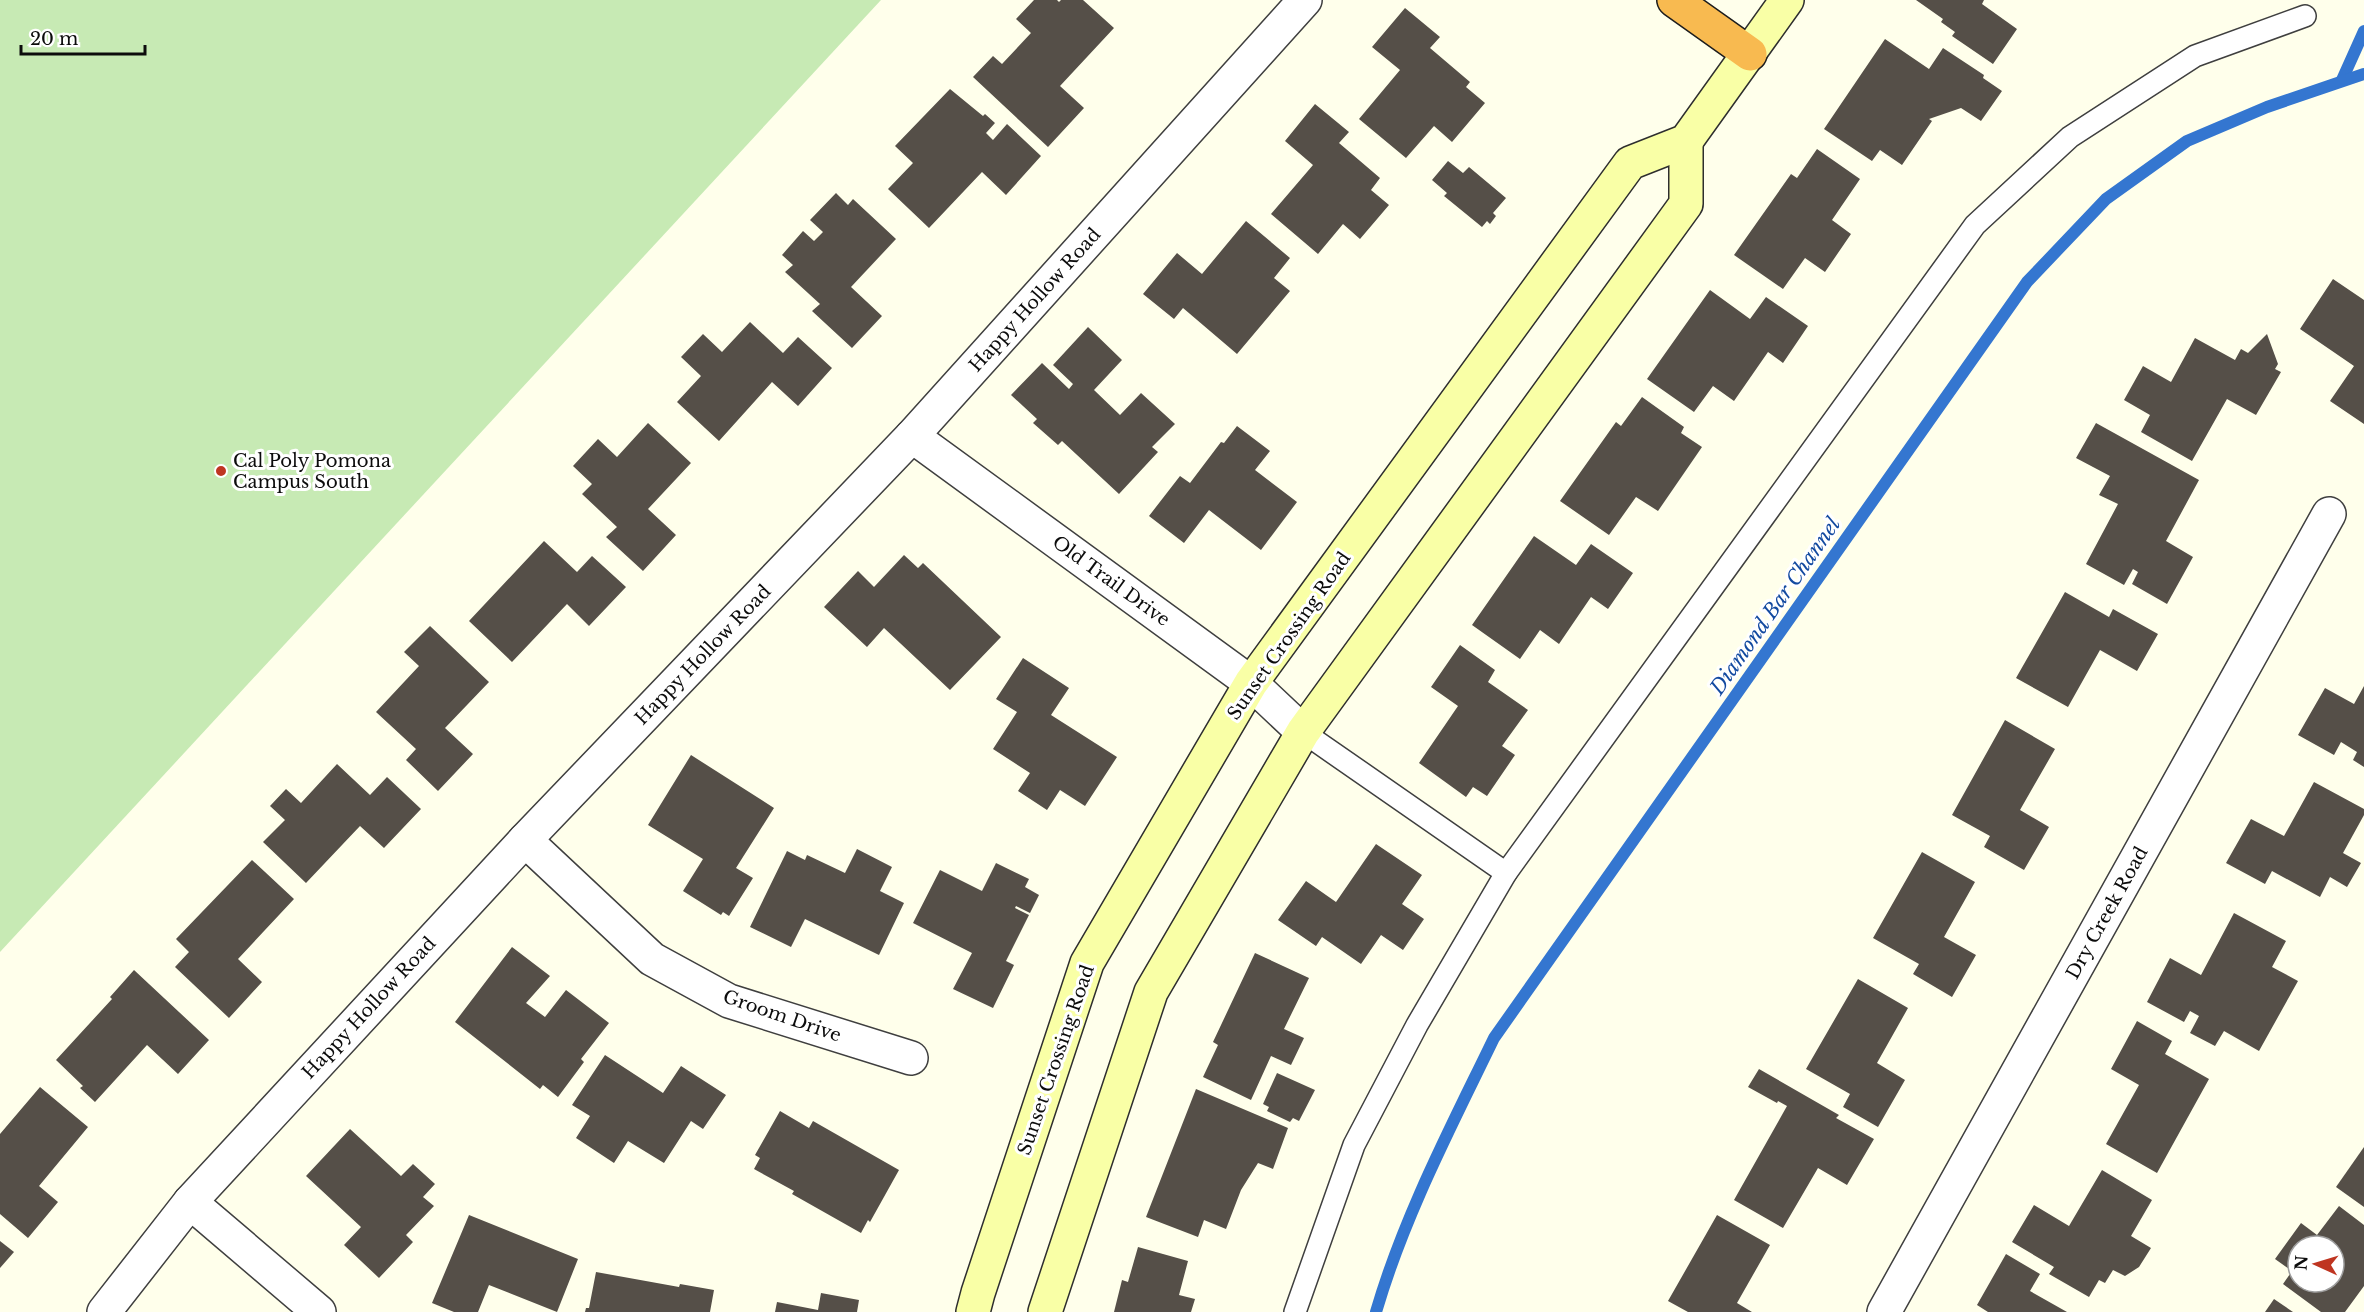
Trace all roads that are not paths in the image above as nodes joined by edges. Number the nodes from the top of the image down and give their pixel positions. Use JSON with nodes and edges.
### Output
{"nodes":[{"id":1,"x":1305,"y":0,"type":"edge"},
{"id":2,"x":1674,"y":0,"type":"edge"},
{"id":3,"x":1787,"y":0,"type":"edge"},
{"id":4,"x":2305,"y":16,"type":"dead end"},
{"id":5,"x":1750,"y":54,"type":"junction"},
{"id":6,"x":1686,"y":141,"type":"junction"},
{"id":7,"x":912,"y":436,"type":"junction"},
{"id":8,"x":2329,"y":514,"type":"dead end"},
{"id":9,"x":1251,"y":683,"type":"junction"},
{"id":10,"x":1303,"y":732,"type":"junction"},
{"id":11,"x":525,"y":840,"type":"junction"},
{"id":12,"x":1506,"y":873,"type":"junction"},
{"id":13,"x":911,"y":1058,"type":"dead end"},
{"id":14,"x":190,"y":1202,"type":"junction"},
{"id":15,"x":104,"y":1312,"type":"edge"},
{"id":16,"x":319,"y":1312,"type":"edge"},
{"id":17,"x":974,"y":1312,"type":"edge"},
{"id":18,"x":1045,"y":1312,"type":"edge"},
{"id":19,"x":1295,"y":1312,"type":"edge"},
{"id":20,"x":1884,"y":1312,"type":"edge"}],
"edges":[{"from":1,"to":7,"type":"street","name":"Happy Hollow Road"},
{"from":2,"to":5,"type":"highway"},
{"from":3,"to":5,"type":"street"},
{"from":4,"to":12,"type":"lane"},
{"from":5,"to":6,"type":"street"},
{"from":6,"to":9,"type":"street","name":"Sunset Crossing Road"},
{"from":6,"to":10,"type":"street"},
{"from":7,"to":9,"type":"street","name":"Old Trail Drive"},
{"from":7,"to":11,"type":"street","name":"Happy Hollow Road"},
{"from":8,"to":20,"type":"street","name":"Dry Creek Road"},
{"from":9,"to":10,"type":"street","name":"Old Trail Drive"},
{"from":9,"to":17,"type":"street","name":"Sunset Crossing Road"},
{"from":10,"to":12,"type":"lane"},
{"from":10,"to":18,"type":"street"},
{"from":11,"to":13,"type":"street","name":"Groom Drive"},
{"from":11,"to":14,"type":"street","name":"Happy Hollow Road"},
{"from":12,"to":19,"type":"lane"},
{"from":14,"to":15,"type":"street","name":"Happy Hollow Road"},
{"from":14,"to":16,"type":"street"}]}
